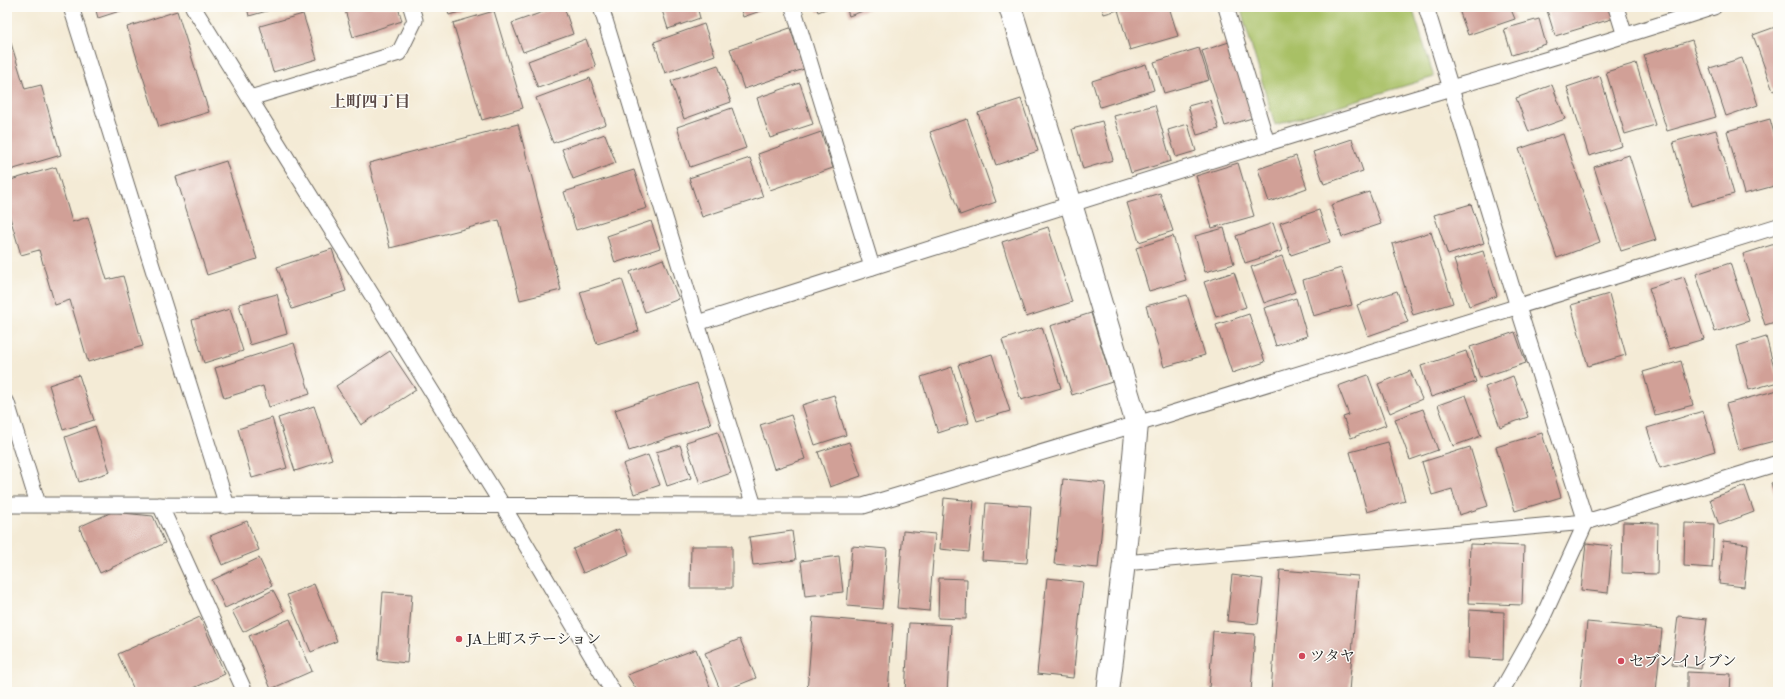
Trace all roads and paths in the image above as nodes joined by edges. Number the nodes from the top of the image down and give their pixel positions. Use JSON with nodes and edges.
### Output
{"nodes":[{"id":1,"x":71,"y":7,"type":"edge"},
{"id":2,"x":193,"y":7,"type":"edge"},
{"id":3,"x":411,"y":7,"type":"edge"},
{"id":4,"x":601,"y":7,"type":"edge"},
{"id":5,"x":794,"y":7,"type":"edge"},
{"id":6,"x":1010,"y":7,"type":"edge"},
{"id":7,"x":1226,"y":7,"type":"edge"},
{"id":8,"x":1426,"y":7,"type":"edge"},
{"id":9,"x":1616,"y":7,"type":"edge"},
{"id":10,"x":1714,"y":7,"type":"edge"},
{"id":11,"x":1625,"y":36,"type":"junction"},
{"id":12,"x":1449,"y":87,"type":"junction"},
{"id":13,"x":250,"y":98,"type":"junction"},
{"id":14,"x":1267,"y":143,"type":"junction"},
{"id":15,"x":1071,"y":204,"type":"junction"},
{"id":16,"x":1778,"y":226,"type":"edge"},
{"id":17,"x":872,"y":267,"type":"junction"},
{"id":18,"x":1518,"y":307,"type":"junction"},
{"id":19,"x":697,"y":323,"type":"junction"},
{"id":20,"x":7,"y":403,"type":"edge"},
{"id":21,"x":1137,"y":424,"type":"junction"},
{"id":22,"x":1778,"y":463,"type":"edge"},
{"id":23,"x":38,"y":504,"type":"junction"},
{"id":24,"x":7,"y":505,"type":"edge"},
{"id":25,"x":160,"y":505,"type":"junction"},
{"id":26,"x":227,"y":506,"type":"junction"},
{"id":27,"x":503,"y":506,"type":"junction"},
{"id":28,"x":754,"y":506,"type":"junction"},
{"id":29,"x":1586,"y":522,"type":"junction"},
{"id":30,"x":1124,"y":563,"type":"junction"},
{"id":31,"x":245,"y":692,"type":"edge"},
{"id":32,"x":613,"y":692,"type":"edge"},
{"id":33,"x":1108,"y":692,"type":"edge"},
{"id":34,"x":1501,"y":692,"type":"edge"}],
"edges":[{"from":1,"to":26,"type":"lane"},
{"from":2,"to":13,"type":"lane"},
{"from":3,"to":13,"type":"lane"},
{"from":4,"to":19,"type":"lane"},
{"from":5,"to":17,"type":"lane"},
{"from":6,"to":15,"type":"street"},
{"from":7,"to":14,"type":"lane"},
{"from":8,"to":12,"type":"lane"},
{"from":9,"to":11,"type":"lane"},
{"from":10,"to":11,"type":"lane"},
{"from":11,"to":12,"type":"lane"},
{"from":12,"to":14,"type":"lane"},
{"from":12,"to":18,"type":"lane"},
{"from":13,"to":27,"type":"lane"},
{"from":14,"to":15,"type":"lane"},
{"from":15,"to":17,"type":"lane"},
{"from":15,"to":21,"type":"street"},
{"from":16,"to":18,"type":"lane"},
{"from":17,"to":19,"type":"lane"},
{"from":18,"to":21,"type":"lane"},
{"from":18,"to":29,"type":"lane"},
{"from":19,"to":28,"type":"lane"},
{"from":20,"to":23,"type":"lane"},
{"from":21,"to":28,"type":"lane"},
{"from":21,"to":30,"type":"street"},
{"from":22,"to":29,"type":"lane"},
{"from":23,"to":24,"type":"lane"},
{"from":23,"to":25,"type":"lane"},
{"from":25,"to":26,"type":"lane"},
{"from":25,"to":31,"type":"lane"},
{"from":26,"to":27,"type":"lane"},
{"from":27,"to":28,"type":"lane"},
{"from":27,"to":32,"type":"lane"},
{"from":29,"to":30,"type":"lane"},
{"from":29,"to":34,"type":"lane"},
{"from":30,"to":33,"type":"street"}]}
